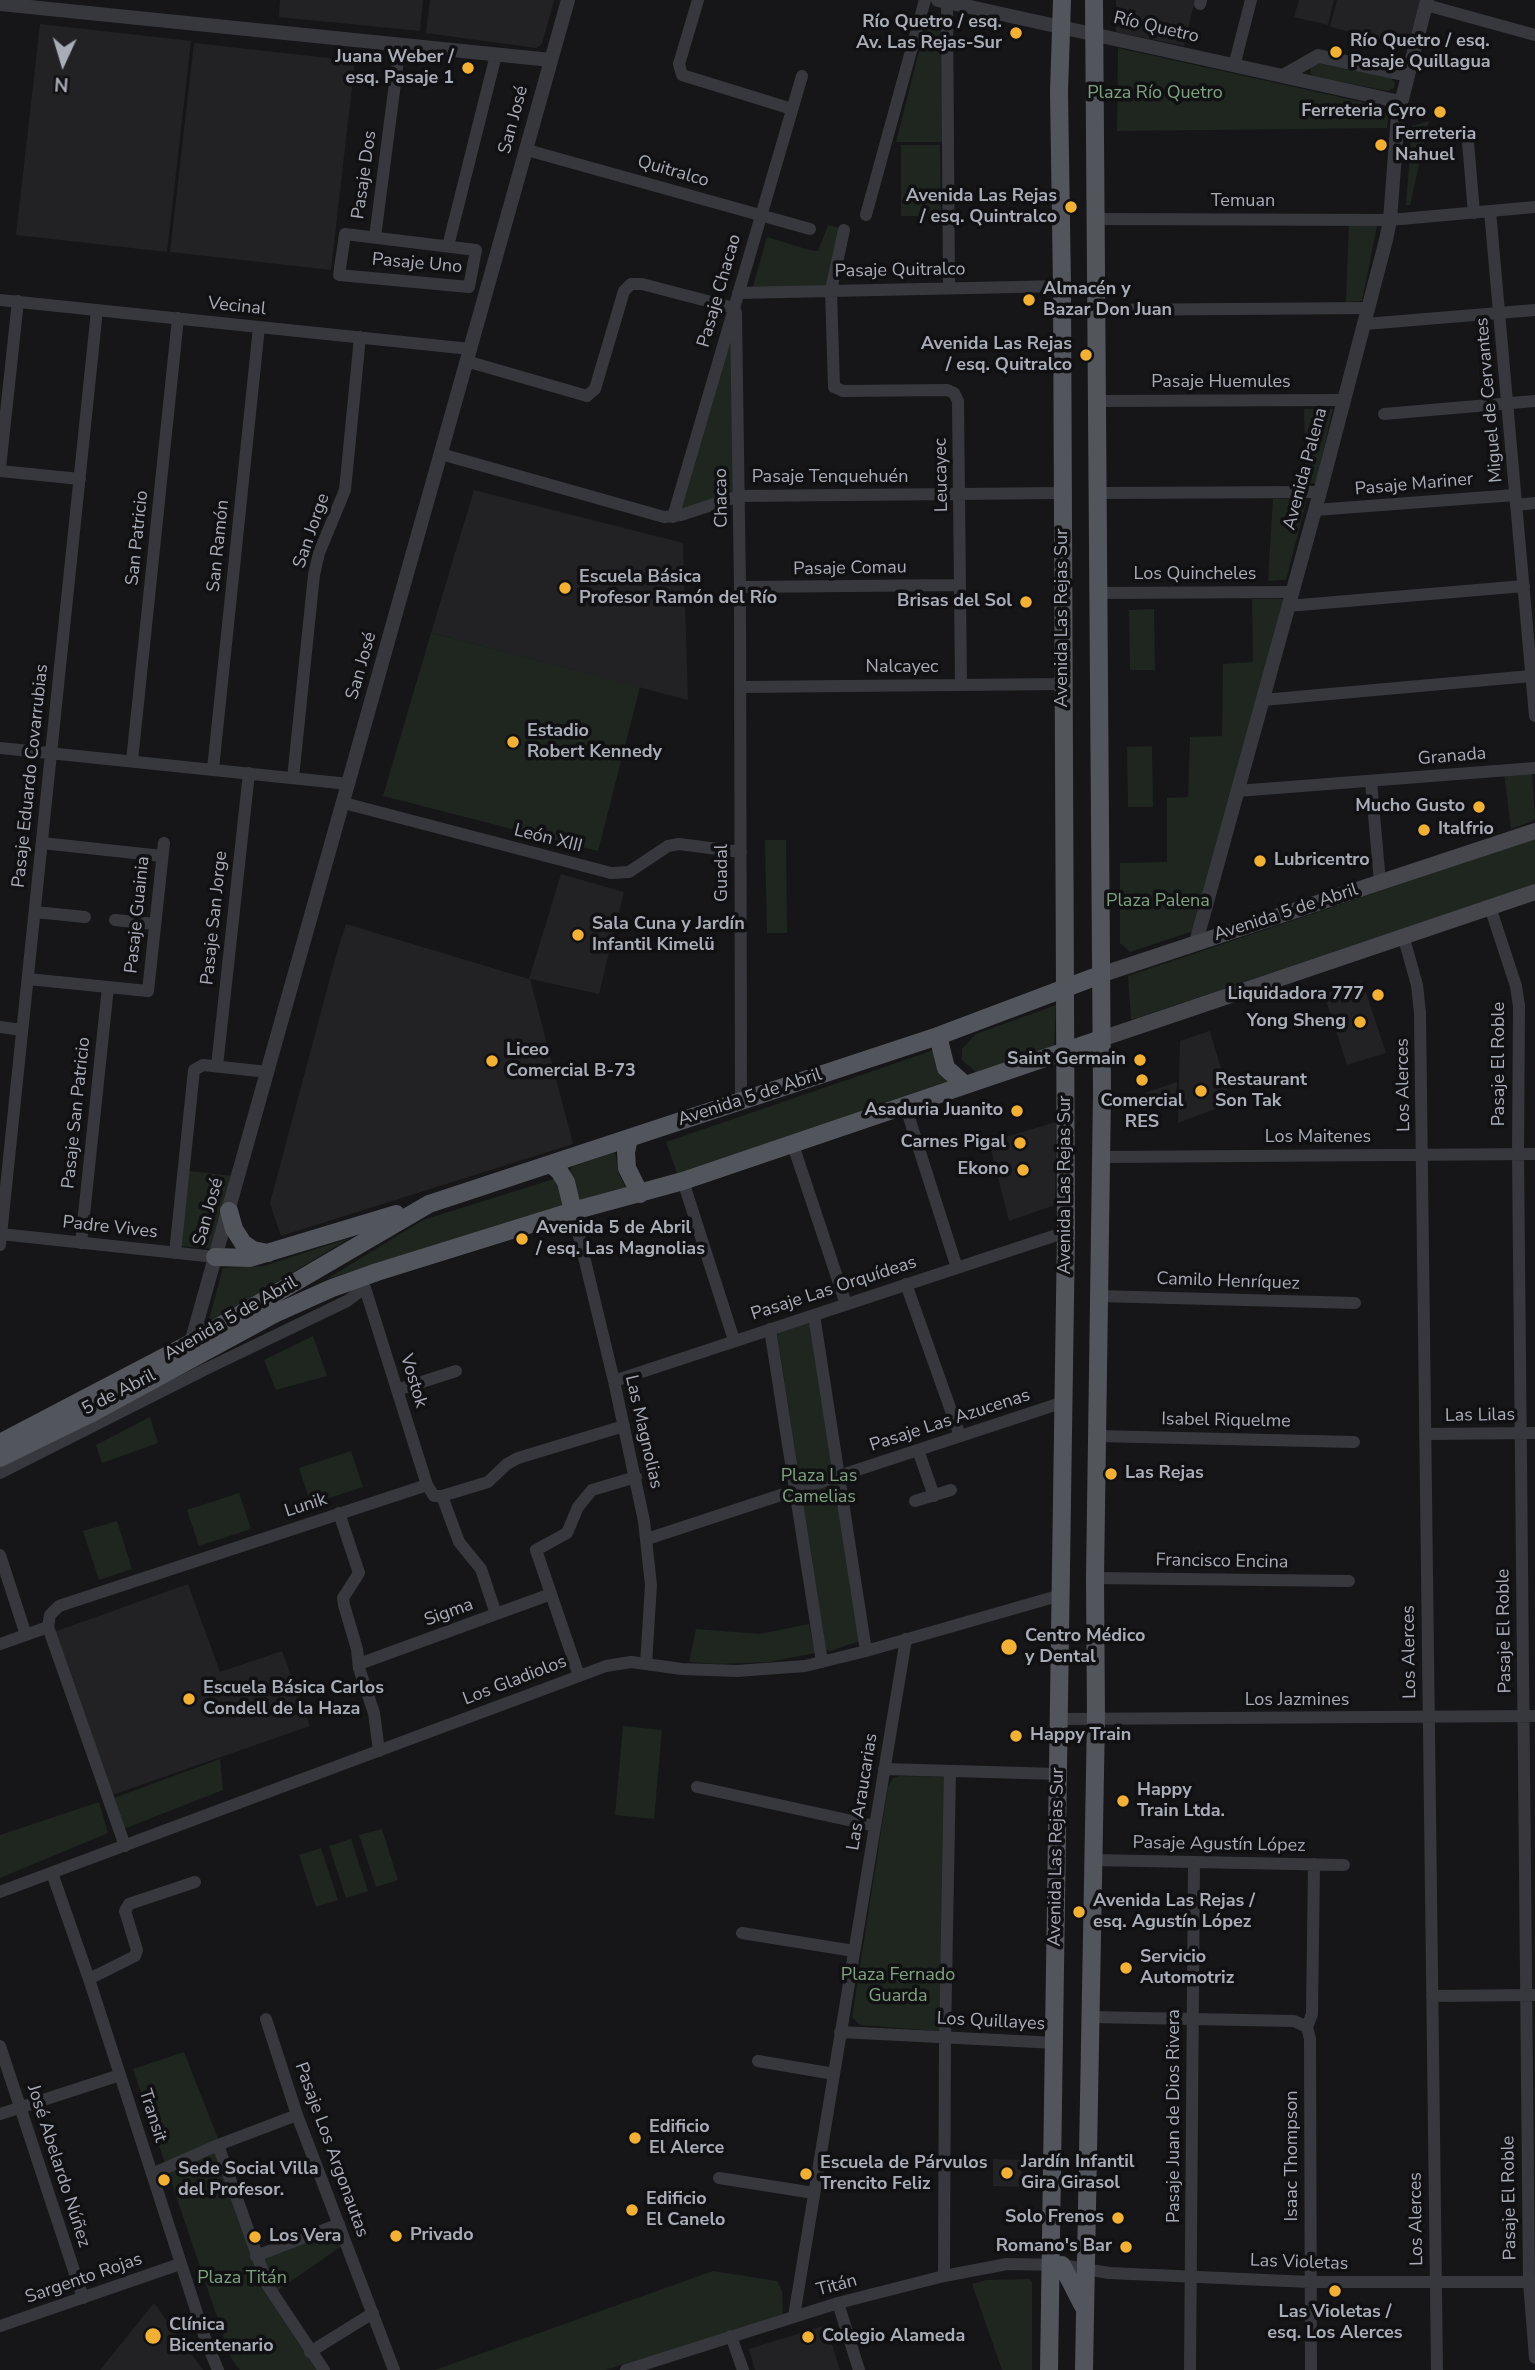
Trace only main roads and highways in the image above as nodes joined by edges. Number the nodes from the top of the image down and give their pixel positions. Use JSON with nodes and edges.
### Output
{"nodes":[{"id":1,"x":1062,"y":0,"type":"edge"},
{"id":2,"x":1094,"y":0,"type":"edge"},
{"id":3,"x":1535,"y":831,"type":"edge"},
{"id":4,"x":1535,"y":892,"type":"edge"},
{"id":5,"x":1100,"y":975,"type":"junction"},
{"id":6,"x":1065,"y":987,"type":"junction"},
{"id":7,"x":938,"y":1035,"type":"junction"},
{"id":8,"x":1101,"y":1039,"type":"junction"},
{"id":9,"x":1066,"y":1051,"type":"junction"},
{"id":10,"x":964,"y":1084,"type":"junction"},
{"id":11,"x":629,"y":1138,"type":"junction"},
{"id":12,"x":551,"y":1164,"type":"junction"},
{"id":13,"x":640,"y":1194,"type":"junction"},
{"id":14,"x":429,"y":1204,"type":"junction"},
{"id":15,"x":229,"y":1211,"type":"road end"},
{"id":16,"x":573,"y":1211,"type":"junction"},
{"id":17,"x":271,"y":1252,"type":"junction"},
{"id":18,"x":215,"y":1257,"type":"road end"},
{"id":19,"x":377,"y":1272,"type":"junction"},
{"id":20,"x":365,"y":1288,"type":"road end"},
{"id":21,"x":0,"y":1443,"type":"edge"},
{"id":22,"x":0,"y":1458,"type":"edge"},
{"id":23,"x":1057,"y":2264,"type":"junction"},
{"id":24,"x":1086,"y":2313,"type":"junction"},
{"id":25,"x":1049,"y":2370,"type":"edge"},
{"id":26,"x":1084,"y":2370,"type":"edge"}],
"edges":[{"from":1,"to":6,"type":"main road","name":"Avenida Las Rejas Sur"},
{"from":2,"to":5,"type":"main road","name":"Avenida Las Rejas Sur"},
{"from":3,"to":5,"type":"main road","name":"Avenida 5 de Abril"},
{"from":4,"to":8,"type":"main road","name":"Avenida 5 de Abril"},
{"from":5,"to":6,"type":"main road","name":"Avenida 5 de Abril"},
{"from":5,"to":8,"type":"main road","name":"Avenida Las Rejas Sur"},
{"from":6,"to":7,"type":"main road","name":"Avenida 5 de Abril"},
{"from":6,"to":9,"type":"main road","name":"Avenida Las Rejas Sur"},
{"from":7,"to":10,"type":"main road"},
{"from":7,"to":11,"type":"main road","name":"Avenida 5 de Abril"},
{"from":8,"to":9,"type":"main road","name":"Avenida 5 de Abril"},
{"from":8,"to":24,"type":"main road","name":"Avenida Las Rejas Sur"},
{"from":9,"to":10,"type":"main road","name":"Avenida 5 de Abril"},
{"from":9,"to":23,"type":"main road","name":"Avenida Las Rejas Sur"},
{"from":10,"to":13,"type":"main road","name":"Avenida 5 de Abril"},
{"from":11,"to":12,"type":"main road","name":"Avenida 5 de Abril"},
{"from":11,"to":13,"type":"main road"},
{"from":12,"to":14,"type":"main road","name":"Avenida 5 de Abril"},
{"from":12,"to":16,"type":"main road"},
{"from":13,"to":16,"type":"main road","name":"Avenida 5 de Abril"},
{"from":14,"to":17,"type":"main road"},
{"from":14,"to":21,"type":"main road","name":"Avenida 5 de Abril"},
{"from":15,"to":17,"type":"main road"},
{"from":16,"to":19,"type":"main road","name":"Avenida 5 de Abril"},
{"from":17,"to":18,"type":"main road"},
{"from":19,"to":20,"type":"main road"},
{"from":19,"to":22,"type":"main road","name":"Avenida 5 de Abril"},
{"from":23,"to":24,"type":"main road"},
{"from":23,"to":25,"type":"main road","name":"Avenida Las Rejas Sur"},
{"from":24,"to":26,"type":"main road","name":"Avenida Las Rejas Sur"}]}
